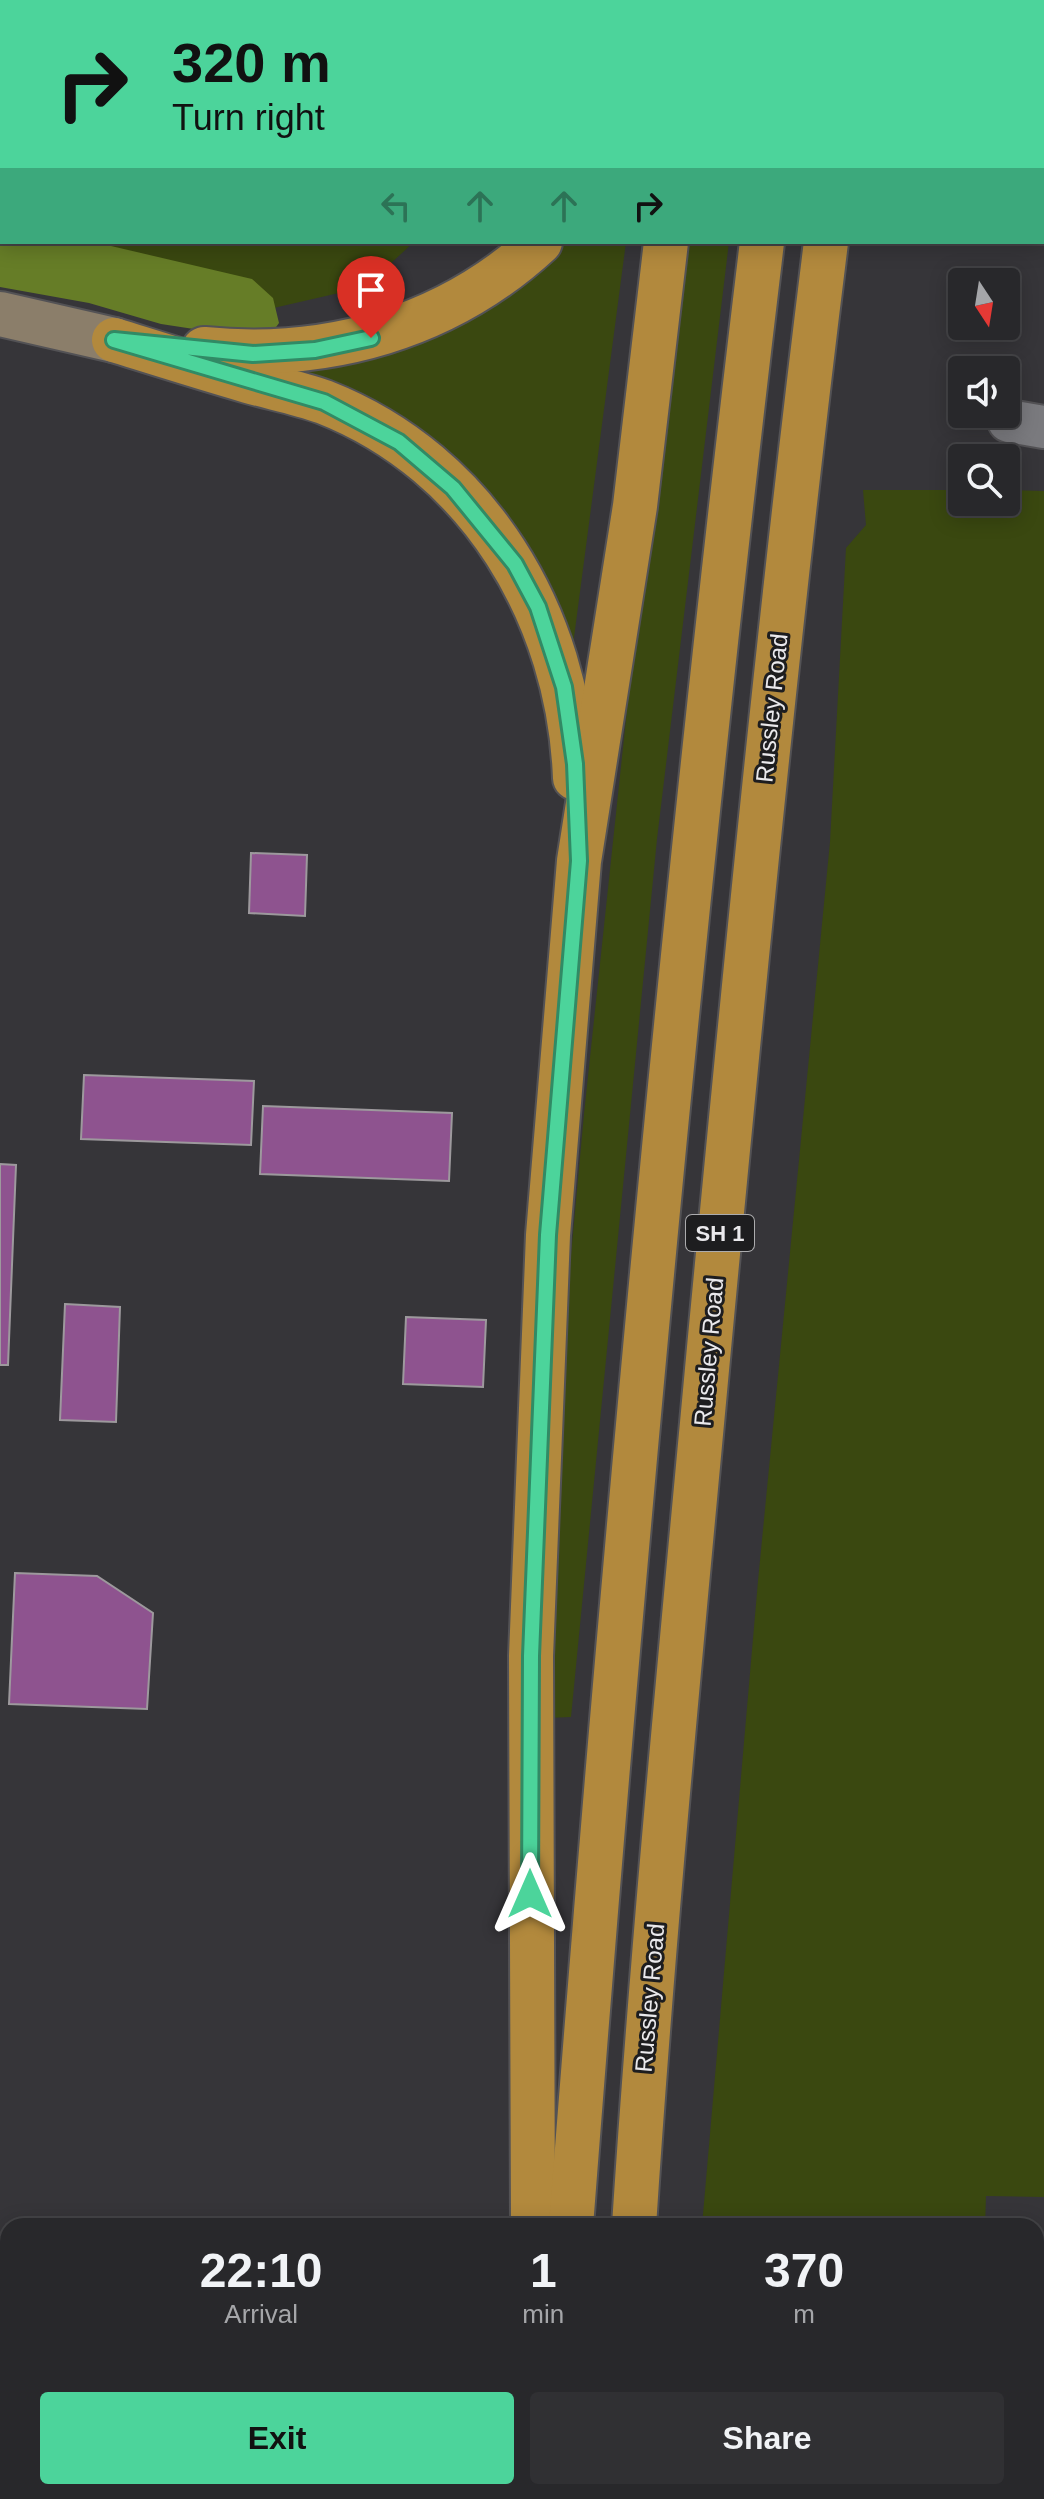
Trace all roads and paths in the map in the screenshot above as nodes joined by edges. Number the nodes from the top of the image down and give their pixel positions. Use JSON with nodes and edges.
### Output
{"nodes":[{"id":1,"x":537,"y":244,"type":"edge"},
{"id":2,"x":666,"y":244,"type":"edge"},
{"id":3,"x":762,"y":244,"type":"edge"},
{"id":4,"x":826,"y":244,"type":"edge"},
{"id":5,"x":0,"y":314,"type":"edge"},
{"id":6,"x":114,"y":340,"type":"junction"},
{"id":7,"x":579,"y":861,"type":"junction"},
{"id":8,"x":533,"y":2218,"type":"edge"},
{"id":9,"x":572,"y":2218,"type":"edge"},
{"id":10,"x":635,"y":2218,"type":"edge"}],
"edges":[{"from":1,"to":6,"type":"highway"},
{"from":2,"to":7,"type":"highway"},
{"from":3,"to":9,"type":"highway","number":"SH 1"},
{"from":4,"to":10,"type":"highway","name":"Russley Road","number":"SH 1"},
{"from":5,"to":6,"type":"street"},
{"from":6,"to":7,"type":"highway"},
{"from":7,"to":8,"type":"highway"}]}
